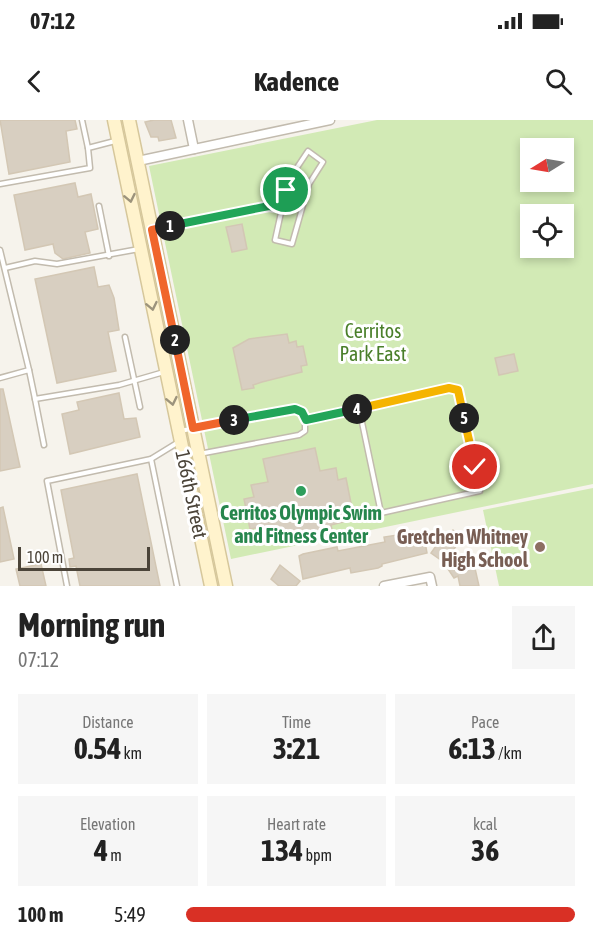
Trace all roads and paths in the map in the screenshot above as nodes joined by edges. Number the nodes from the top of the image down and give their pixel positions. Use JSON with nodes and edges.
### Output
{"nodes":[{"id":1,"x":82,"y":120,"type":"edge"},
{"id":2,"x":114,"y":120,"type":"edge"},
{"id":3,"x":129,"y":120,"type":"edge"},
{"id":4,"x":188,"y":120,"type":"edge"},
{"id":5,"x":330,"y":120,"type":"edge"},
{"id":6,"x":294,"y":124,"type":"edge"},
{"id":7,"x":118,"y":140,"type":"junction"},
{"id":8,"x":88,"y":148,"type":"junction"},
{"id":9,"x":194,"y":149,"type":"junction"},
{"id":10,"x":138,"y":161,"type":"junction"},
{"id":11,"x":0,"y":184,"type":"edge"},
{"id":12,"x":99,"y":206,"type":"dead end"},
{"id":13,"x":282,"y":208,"type":"junction"},
{"id":14,"x":152,"y":230,"type":"junction"},
{"id":15,"x":137,"y":232,"type":"junction"},
{"id":16,"x":0,"y":249,"type":"edge"},
{"id":17,"x":141,"y":249,"type":"junction"},
{"id":18,"x":109,"y":256,"type":"junction"},
{"id":19,"x":5,"y":268,"type":"junction"},
{"id":20,"x":125,"y":337,"type":"dead end"},
{"id":21,"x":29,"y":370,"type":"junction"},
{"id":22,"x":166,"y":371,"type":"junction"},
{"id":23,"x":0,"y":378,"type":"edge"},
{"id":24,"x":135,"y":380,"type":"junction"},
{"id":25,"x":35,"y":399,"type":"junction"},
{"id":26,"x":140,"y":407,"type":"dead end"},
{"id":27,"x":359,"y":408,"type":"junction"},
{"id":28,"x":306,"y":420,"type":"junction"},
{"id":29,"x":193,"y":428,"type":"junction"},
{"id":30,"x":180,"y":436,"type":"junction"},
{"id":31,"x":44,"y":445,"type":"dead end"},
{"id":32,"x":198,"y":454,"type":"junction"},
{"id":33,"x":184,"y":457,"type":"junction"},
{"id":34,"x":151,"y":459,"type":"junction"},
{"id":35,"x":431,"y":581,"type":"edge"},
{"id":36,"x":68,"y":586,"type":"edge"},
{"id":37,"x":177,"y":586,"type":"edge"},
{"id":38,"x":211,"y":586,"type":"edge"},
{"id":39,"x":226,"y":586,"type":"edge"},
{"id":40,"x":384,"y":586,"type":"edge"}],
"edges":[{"from":1,"to":8,"type":"lane"},
{"from":2,"to":7,"type":"street","name":"166th Street"},
{"from":3,"to":10,"type":"street","name":"166th Street"},
{"from":4,"to":9,"type":"street"},
{"from":5,"to":6,"type":"street"},
{"from":6,"to":9,"type":"street"},
{"from":7,"to":8,"type":"lane"},
{"from":7,"to":15,"type":"street","name":"166th Street","one_way":true},
{"from":8,"to":11,"type":"lane"},
{"from":9,"to":10,"type":"street"},
{"from":10,"to":14,"type":"street","name":"166th Street"},
{"from":12,"to":18,"type":"lane"},
{"from":13,"to":13,"type":"lane"},
{"from":13,"to":14,"type":"lane"},
{"from":14,"to":15,"type":"street"},
{"from":14,"to":29,"type":"street","name":"166th Street"},
{"from":15,"to":17,"type":"street","name":"166th Street"},
{"from":16,"to":19,"type":"lane"},
{"from":17,"to":18,"type":"lane"},
{"from":17,"to":22,"type":"street","name":"166th Street","one_way":true},
{"from":18,"to":19,"type":"lane"},
{"from":19,"to":21,"type":"lane"},
{"from":20,"to":24,"type":"lane"},
{"from":21,"to":23,"type":"lane"},
{"from":21,"to":25,"type":"lane"},
{"from":22,"to":24,"type":"lane"},
{"from":22,"to":30,"type":"street","name":"166th Street","one_way":true},
{"from":24,"to":25,"type":"lane"},
{"from":24,"to":26,"type":"lane"},
{"from":25,"to":31,"type":"lane"},
{"from":27,"to":27,"type":"lane"},
{"from":27,"to":28,"type":"lane"},
{"from":28,"to":29,"type":"lane"},
{"from":28,"to":32,"type":"lane"},
{"from":29,"to":30,"type":"lane"},
{"from":29,"to":32,"type":"street","name":"166th Street"},
{"from":30,"to":33,"type":"street","name":"166th Street"},
{"from":30,"to":34,"type":"lane"},
{"from":32,"to":33,"type":"lane"},
{"from":32,"to":39,"type":"street","name":"166th Street"},
{"from":33,"to":38,"type":"street","name":"166th Street"},
{"from":34,"to":36,"type":"lane"},
{"from":34,"to":37,"type":"lane"},
{"from":35,"to":40,"type":"street"}]}
